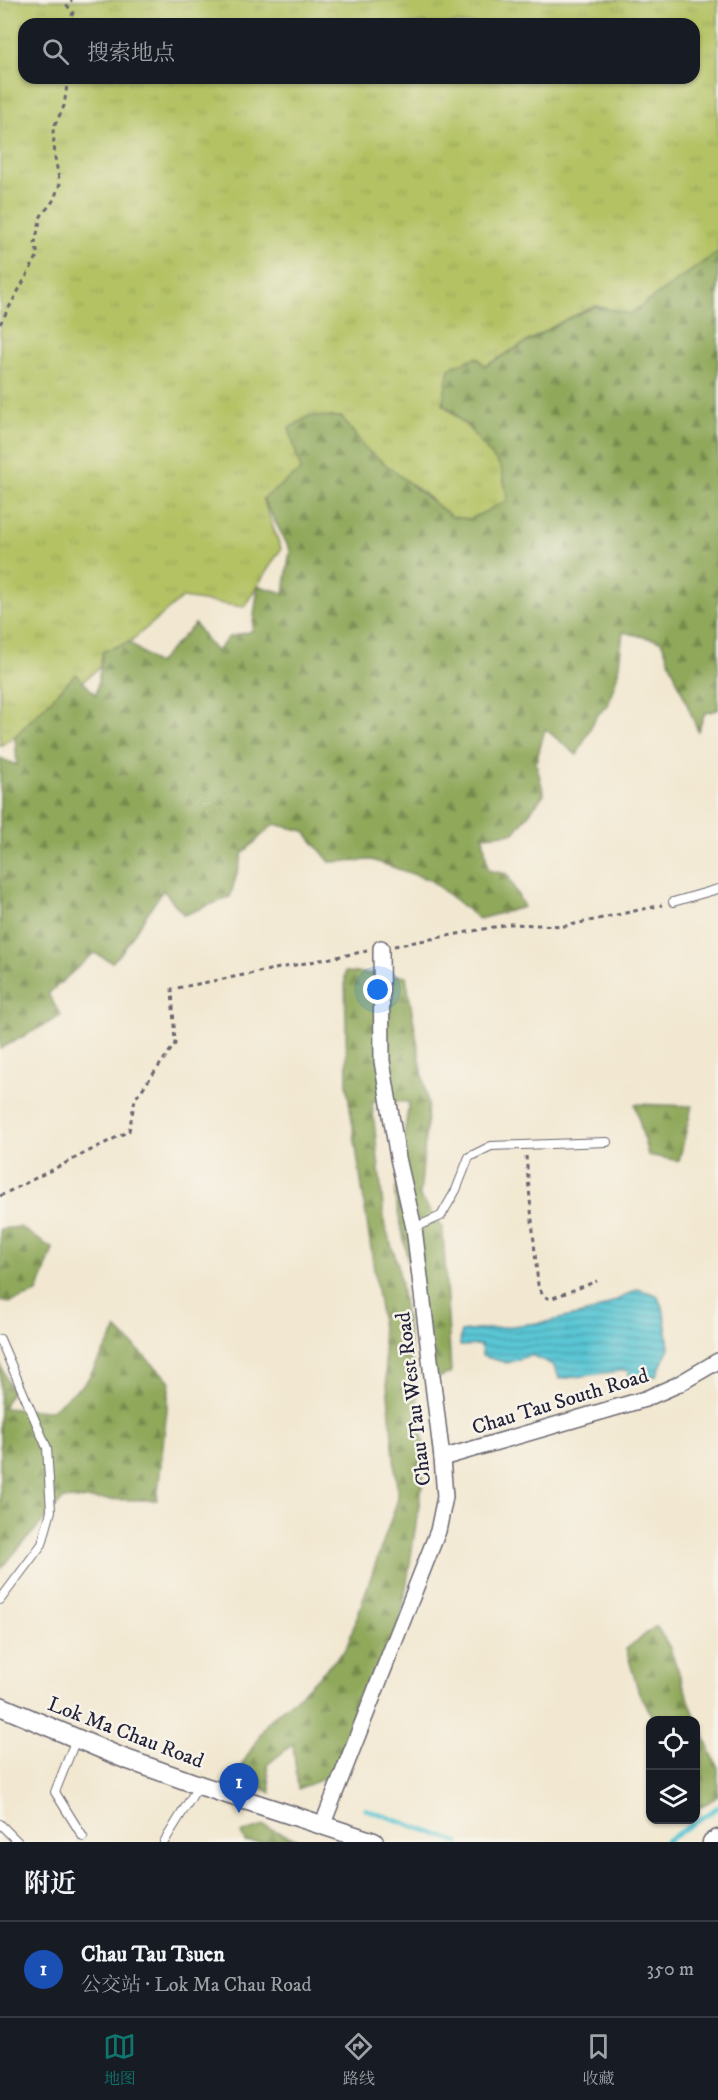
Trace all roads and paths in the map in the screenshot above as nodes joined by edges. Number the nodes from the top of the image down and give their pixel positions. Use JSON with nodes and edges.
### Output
{"nodes":[{"id":1,"x":72,"y":0,"type":"edge"},
{"id":2,"x":71,"y":18,"type":"edge"},
{"id":3,"x":67,"y":84,"type":"edge"},
{"id":4,"x":0,"y":324,"type":"edge"},
{"id":5,"x":718,"y":888,"type":"edge"},
{"id":6,"x":673,"y":902,"type":"joint"},
{"id":7,"x":381,"y":948,"type":"junction"},
{"id":8,"x":607,"y":1142,"type":"dead end"},
{"id":9,"x":525,"y":1145,"type":"junction"},
{"id":10,"x":0,"y":1196,"type":"edge"},
{"id":11,"x":414,"y":1228,"type":"junction"},
{"id":12,"x":597,"y":1281,"type":"dead end"},
{"id":13,"x":0,"y":1339,"type":"edge"},
{"id":14,"x":718,"y":1361,"type":"edge"},
{"id":15,"x":442,"y":1458,"type":"junction"},
{"id":16,"x":0,"y":1600,"type":"edge"},
{"id":17,"x":0,"y":1706,"type":"edge"},
{"id":18,"x":76,"y":1739,"type":"junction"},
{"id":19,"x":199,"y":1785,"type":"junction"},
{"id":20,"x":0,"y":1824,"type":"edge"},
{"id":21,"x":322,"y":1826,"type":"junction"},
{"id":22,"x":83,"y":1837,"type":"dead end"},
{"id":23,"x":718,"y":1839,"type":"edge"},
{"id":24,"x":18,"y":1842,"type":"edge"},
{"id":25,"x":164,"y":1842,"type":"edge"},
{"id":26,"x":374,"y":1842,"type":"edge"},
{"id":27,"x":712,"y":1842,"type":"edge"}],
"edges":[{"from":1,"to":2,"type":"path"},
{"from":3,"to":4,"type":"path"},
{"from":5,"to":6,"type":"lane"},
{"from":6,"to":7,"type":"path"},
{"from":7,"to":10,"type":"path"},
{"from":7,"to":11,"type":"street","name":"Chau Tau West Road"},
{"from":8,"to":9,"type":"lane"},
{"from":9,"to":11,"type":"lane"},
{"from":9,"to":12,"type":"path"},
{"from":11,"to":15,"type":"street","name":"Chau Tau West Road"},
{"from":13,"to":16,"type":"lane"},
{"from":14,"to":15,"type":"street","name":"Chau Tau South Road"},
{"from":15,"to":21,"type":"street","name":"Chau Tau West Road"},
{"from":17,"to":18,"type":"street","name":"Lok Ma Chau Road"},
{"from":18,"to":19,"type":"street","name":"Lok Ma Chau Road"},
{"from":18,"to":22,"type":"lane"},
{"from":19,"to":21,"type":"street","name":"Lok Ma Chau Road"},
{"from":19,"to":25,"type":"lane"},
{"from":20,"to":24,"type":"lane"},
{"from":21,"to":26,"type":"street","name":"Lok Ma Chau Road"},
{"from":23,"to":27,"type":"street"}]}
